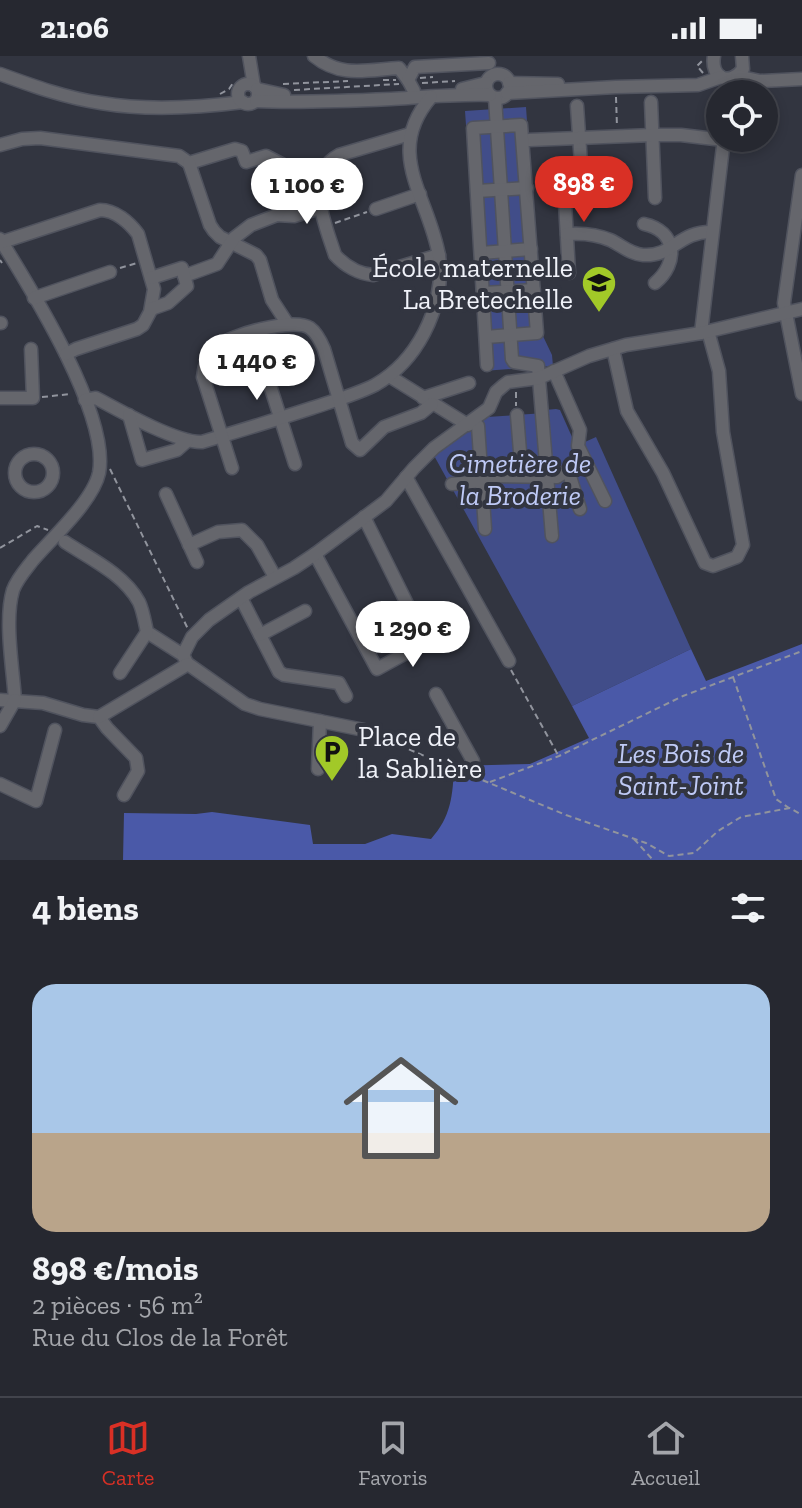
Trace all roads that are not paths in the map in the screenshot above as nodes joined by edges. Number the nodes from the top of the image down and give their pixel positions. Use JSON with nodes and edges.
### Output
{"nodes":[{"id":1,"x":314,"y":56,"type":"edge"},
{"id":2,"x":489,"y":58,"type":"edge"},
{"id":3,"x":249,"y":59,"type":"edge"},
{"id":4,"x":723,"y":67,"type":"edge"},
{"id":5,"x":0,"y":74,"type":"edge"},
{"id":6,"x":802,"y":79,"type":"edge"},
{"id":7,"x":409,"y":84,"type":"junction"},
{"id":8,"x":497,"y":86,"type":"junction"},
{"id":9,"x":633,"y":86,"type":"junction"},
{"id":10,"x":246,"y":91,"type":"junction"},
{"id":11,"x":431,"y":97,"type":"junction"},
{"id":12,"x":402,"y":98,"type":"junction"},
{"id":13,"x":651,"y":102,"type":"dead end"},
{"id":14,"x":577,"y":106,"type":"dead end"},
{"id":15,"x":416,"y":117,"type":"junction"},
{"id":16,"x":497,"y":126,"type":"junction"},
{"id":17,"x":410,"y":134,"type":"junction"},
{"id":18,"x":653,"y":135,"type":"junction"},
{"id":19,"x":706,"y":137,"type":"edge"},
{"id":20,"x":579,"y":138,"type":"junction"},
{"id":21,"x":529,"y":140,"type":"dead end"},
{"id":22,"x":0,"y":145,"type":"edge"},
{"id":23,"x":722,"y":152,"type":"edge"},
{"id":24,"x":189,"y":163,"type":"junction"},
{"id":25,"x":802,"y":175,"type":"edge"},
{"id":26,"x":305,"y":176,"type":"junction"},
{"id":27,"x":558,"y":179,"type":"dead end"},
{"id":28,"x":320,"y":184,"type":"junction"},
{"id":29,"x":527,"y":188,"type":"junction"},
{"id":30,"x":501,"y":190,"type":"junction"},
{"id":31,"x":477,"y":191,"type":"junction"},
{"id":32,"x":583,"y":193,"type":"dead end"},
{"id":33,"x":420,"y":194,"type":"junction"},
{"id":34,"x":655,"y":198,"type":"dead end"},
{"id":35,"x":320,"y":208,"type":"junction"},
{"id":36,"x":376,"y":209,"type":"road end"},
{"id":37,"x":277,"y":215,"type":"junction"},
{"id":38,"x":644,"y":224,"type":"dead end"},
{"id":39,"x":712,"y":232,"type":"junction"},
{"id":40,"x":567,"y":234,"type":"junction"},
{"id":41,"x":1,"y":241,"type":"edge"},
{"id":42,"x":231,"y":242,"type":"junction"},
{"id":43,"x":671,"y":247,"type":"junction"},
{"id":44,"x":531,"y":249,"type":"junction"},
{"id":45,"x":505,"y":251,"type":"junction"},
{"id":46,"x":481,"y":253,"type":"junction"},
{"id":47,"x":439,"y":255,"type":"junction"},
{"id":48,"x":110,"y":272,"type":"road end"},
{"id":49,"x":569,"y":273,"type":"dead end"},
{"id":50,"x":184,"y":276,"type":"junction"},
{"id":51,"x":151,"y":278,"type":"junction"},
{"id":52,"x":655,"y":283,"type":"dead end"},
{"id":53,"x":534,"y":290,"type":"junction"},
{"id":54,"x":508,"y":292,"type":"junction"},
{"id":55,"x":483,"y":293,"type":"junction"},
{"id":56,"x":34,"y":298,"type":"junction"},
{"id":57,"x":151,"y":309,"type":"junction"},
{"id":58,"x":802,"y":309,"type":"edge"},
{"id":59,"x":786,"y":314,"type":"junction"},
{"id":60,"x":287,"y":323,"type":"junction"},
{"id":61,"x":704,"y":332,"type":"junction"},
{"id":62,"x":511,"y":335,"type":"junction"},
{"id":63,"x":486,"y":337,"type":"junction"},
{"id":64,"x":31,"y":349,"type":"dead end"},
{"id":65,"x":613,"y":349,"type":"junction"},
{"id":66,"x":66,"y":354,"type":"junction"},
{"id":67,"x":487,"y":365,"type":"dead end"},
{"id":68,"x":554,"y":371,"type":"junction"},
{"id":69,"x":267,"y":376,"type":"road end"},
{"id":70,"x":389,"y":376,"type":"junction"},
{"id":71,"x":539,"y":378,"type":"junction"},
{"id":72,"x":469,"y":383,"type":"dead end"},
{"id":73,"x":802,"y":394,"type":"edge"},
{"id":74,"x":84,"y":396,"type":"junction"},
{"id":75,"x":0,"y":398,"type":"edge"},
{"id":76,"x":338,"y":399,"type":"junction"},
{"id":77,"x":428,"y":401,"type":"junction"},
{"id":78,"x":129,"y":415,"type":"junction"},
{"id":79,"x":517,"y":415,"type":"dead end"},
{"id":80,"x":281,"y":418,"type":"junction"},
{"id":81,"x":473,"y":426,"type":"junction"},
{"id":82,"x":222,"y":436,"type":"junction"},
{"id":83,"x":187,"y":441,"type":"junction"},
{"id":84,"x":295,"y":464,"type":"dead end"},
{"id":85,"x":232,"y":468,"type":"dead end"},
{"id":86,"x":0,"y":475,"type":"edge"},
{"id":87,"x":14,"y":475,"type":"dead end"},
{"id":88,"x":522,"y":476,"type":"junction"},
{"id":89,"x":406,"y":477,"type":"junction"},
{"id":90,"x":546,"y":477,"type":"junction"},
{"id":91,"x":482,"y":479,"type":"junction"},
{"id":92,"x":452,"y":484,"type":"dead end"},
{"id":93,"x":166,"y":494,"type":"dead end"},
{"id":94,"x":605,"y":501,"type":"dead end"},
{"id":95,"x":580,"y":509,"type":"dead end"},
{"id":96,"x":364,"y":517,"type":"junction"},
{"id":97,"x":485,"y":529,"type":"dead end"},
{"id":98,"x":552,"y":536,"type":"dead end"},
{"id":99,"x":60,"y":538,"type":"junction"},
{"id":100,"x":189,"y":545,"type":"junction"},
{"id":101,"x":315,"y":554,"type":"junction"},
{"id":102,"x":197,"y":562,"type":"dead end"},
{"id":103,"x":275,"y":577,"type":"junction"},
{"id":104,"x":241,"y":598,"type":"junction"},
{"id":105,"x":305,"y":611,"type":"dead end"},
{"id":106,"x":147,"y":632,"type":"junction"},
{"id":107,"x":260,"y":635,"type":"junction"},
{"id":108,"x":185,"y":660,"type":"junction"},
{"id":109,"x":509,"y":661,"type":"road end"},
{"id":110,"x":120,"y":673,"type":"dead end"},
{"id":111,"x":436,"y":694,"type":"dead end"},
{"id":112,"x":346,"y":696,"type":"dead end"},
{"id":113,"x":0,"y":700,"type":"edge"},
{"id":114,"x":15,"y":700,"type":"junction"},
{"id":115,"x":99,"y":717,"type":"junction"},
{"id":116,"x":320,"y":721,"type":"junction"},
{"id":117,"x":0,"y":726,"type":"edge"},
{"id":118,"x":55,"y":730,"type":"dead end"},
{"id":119,"x":364,"y":730,"type":"road end"},
{"id":120,"x":473,"y":761,"type":"dead end"},
{"id":121,"x":318,"y":769,"type":"dead end"},
{"id":122,"x":0,"y":784,"type":"edge"},
{"id":123,"x":124,"y":795,"type":"dead end"}],
"edges":[{"from":1,"to":7,"type":"street"},
{"from":2,"to":7,"type":"street"},
{"from":2,"to":8,"type":"street"},
{"from":3,"to":10,"type":"street"},
{"from":4,"to":6,"type":"street"},
{"from":4,"to":9,"type":"street"},
{"from":5,"to":10,"type":"street"},
{"from":7,"to":8,"type":"street"},
{"from":7,"to":10,"type":"street"},
{"from":8,"to":9,"type":"street"},
{"from":8,"to":9,"type":"street"},
{"from":8,"to":11,"type":"street"},
{"from":8,"to":16,"type":"street"},
{"from":10,"to":12,"type":"street"},
{"from":11,"to":12,"type":"street"},
{"from":11,"to":15,"type":"street"},
{"from":12,"to":15,"type":"street"},
{"from":13,"to":18,"type":"street"},
{"from":14,"to":20,"type":"street"},
{"from":15,"to":17,"type":"street"},
{"from":16,"to":29,"type":"street"},
{"from":16,"to":30,"type":"street"},
{"from":16,"to":31,"type":"street"},
{"from":17,"to":28,"type":"street"},
{"from":17,"to":33,"type":"street"},
{"from":18,"to":19,"type":"street"},
{"from":18,"to":20,"type":"street"},
{"from":18,"to":34,"type":"street"},
{"from":20,"to":21,"type":"street"},
{"from":20,"to":32,"type":"street"},
{"from":22,"to":24,"type":"street"},
{"from":23,"to":39,"type":"street"},
{"from":24,"to":26,"type":"street"},
{"from":24,"to":42,"type":"street"},
{"from":25,"to":59,"type":"street"},
{"from":26,"to":28,"type":"street"},
{"from":26,"to":37,"type":"street"},
{"from":27,"to":40,"type":"street"},
{"from":28,"to":35,"type":"street"},
{"from":29,"to":30,"type":"street"},
{"from":29,"to":44,"type":"street"},
{"from":30,"to":31,"type":"street"},
{"from":30,"to":45,"type":"street"},
{"from":31,"to":46,"type":"street"},
{"from":33,"to":36,"type":"street"},
{"from":33,"to":47,"type":"street"},
{"from":35,"to":37,"type":"street"},
{"from":35,"to":47,"type":"street"},
{"from":37,"to":42,"type":"street"},
{"from":38,"to":43,"type":"street"},
{"from":39,"to":43,"type":"street"},
{"from":39,"to":61,"type":"street"},
{"from":40,"to":43,"type":"street"},
{"from":40,"to":49,"type":"street"},
{"from":41,"to":51,"type":"street"},
{"from":41,"to":56,"type":"street"},
{"from":42,"to":50,"type":"street"},
{"from":42,"to":60,"type":"street"},
{"from":43,"to":52,"type":"street"},
{"from":44,"to":45,"type":"street"},
{"from":44,"to":53,"type":"street"},
{"from":45,"to":46,"type":"street"},
{"from":45,"to":54,"type":"street"},
{"from":46,"to":55,"type":"street"},
{"from":47,"to":70,"type":"street"},
{"from":48,"to":56,"type":"street"},
{"from":50,"to":51,"type":"street"},
{"from":50,"to":57,"type":"street"},
{"from":51,"to":57,"type":"street"},
{"from":53,"to":54,"type":"street"},
{"from":53,"to":62,"type":"street"},
{"from":54,"to":55,"type":"street"},
{"from":54,"to":62,"type":"street"},
{"from":55,"to":63,"type":"street"},
{"from":56,"to":66,"type":"street"},
{"from":57,"to":66,"type":"street"},
{"from":58,"to":59,"type":"street"},
{"from":59,"to":61,"type":"street"},
{"from":59,"to":73,"type":"street"},
{"from":60,"to":76,"type":"street"},
{"from":60,"to":82,"type":"street"},
{"from":61,"to":65,"type":"street"},
{"from":61,"to":65,"type":"street"},
{"from":62,"to":63,"type":"street"},
{"from":62,"to":71,"type":"street"},
{"from":63,"to":67,"type":"street"},
{"from":64,"to":75,"type":"street"},
{"from":65,"to":68,"type":"street"},
{"from":66,"to":74,"type":"street"},
{"from":68,"to":71,"type":"street"},
{"from":68,"to":94,"type":"street"},
{"from":69,"to":80,"type":"street"},
{"from":70,"to":76,"type":"street"},
{"from":70,"to":77,"type":"street"},
{"from":71,"to":81,"type":"street"},
{"from":71,"to":90,"type":"street"},
{"from":72,"to":77,"type":"street"},
{"from":74,"to":78,"type":"street"},
{"from":74,"to":99,"type":"street"},
{"from":76,"to":77,"type":"street"},
{"from":76,"to":80,"type":"street"},
{"from":77,"to":81,"type":"street"},
{"from":78,"to":83,"type":"street"},
{"from":78,"to":83,"type":"street"},
{"from":79,"to":88,"type":"street"},
{"from":80,"to":82,"type":"street"},
{"from":80,"to":84,"type":"street"},
{"from":81,"to":89,"type":"street"},
{"from":81,"to":91,"type":"street"},
{"from":82,"to":83,"type":"street"},
{"from":82,"to":85,"type":"street"},
{"from":86,"to":87,"type":"street"},
{"from":88,"to":90,"type":"street"},
{"from":88,"to":91,"type":"street"},
{"from":89,"to":96,"type":"street"},
{"from":89,"to":109,"type":"street"},
{"from":90,"to":95,"type":"street"},
{"from":90,"to":98,"type":"street"},
{"from":91,"to":92,"type":"street"},
{"from":91,"to":97,"type":"street"},
{"from":93,"to":100,"type":"street"},
{"from":96,"to":101,"type":"street"},
{"from":96,"to":101,"type":"street"},
{"from":99,"to":106,"type":"street"},
{"from":99,"to":114,"type":"street"},
{"from":100,"to":102,"type":"street"},
{"from":100,"to":103,"type":"street"},
{"from":101,"to":103,"type":"street"},
{"from":103,"to":104,"type":"street"},
{"from":104,"to":107,"type":"street"},
{"from":104,"to":108,"type":"street"},
{"from":105,"to":107,"type":"street"},
{"from":106,"to":108,"type":"street"},
{"from":106,"to":110,"type":"street"},
{"from":107,"to":112,"type":"street"},
{"from":108,"to":115,"type":"street"},
{"from":108,"to":116,"type":"street"},
{"from":111,"to":120,"type":"street"},
{"from":113,"to":114,"type":"street"},
{"from":114,"to":115,"type":"street"},
{"from":114,"to":117,"type":"street"},
{"from":115,"to":123,"type":"street"},
{"from":116,"to":119,"type":"street"},
{"from":116,"to":121,"type":"street"},
{"from":118,"to":122,"type":"street"}]}
